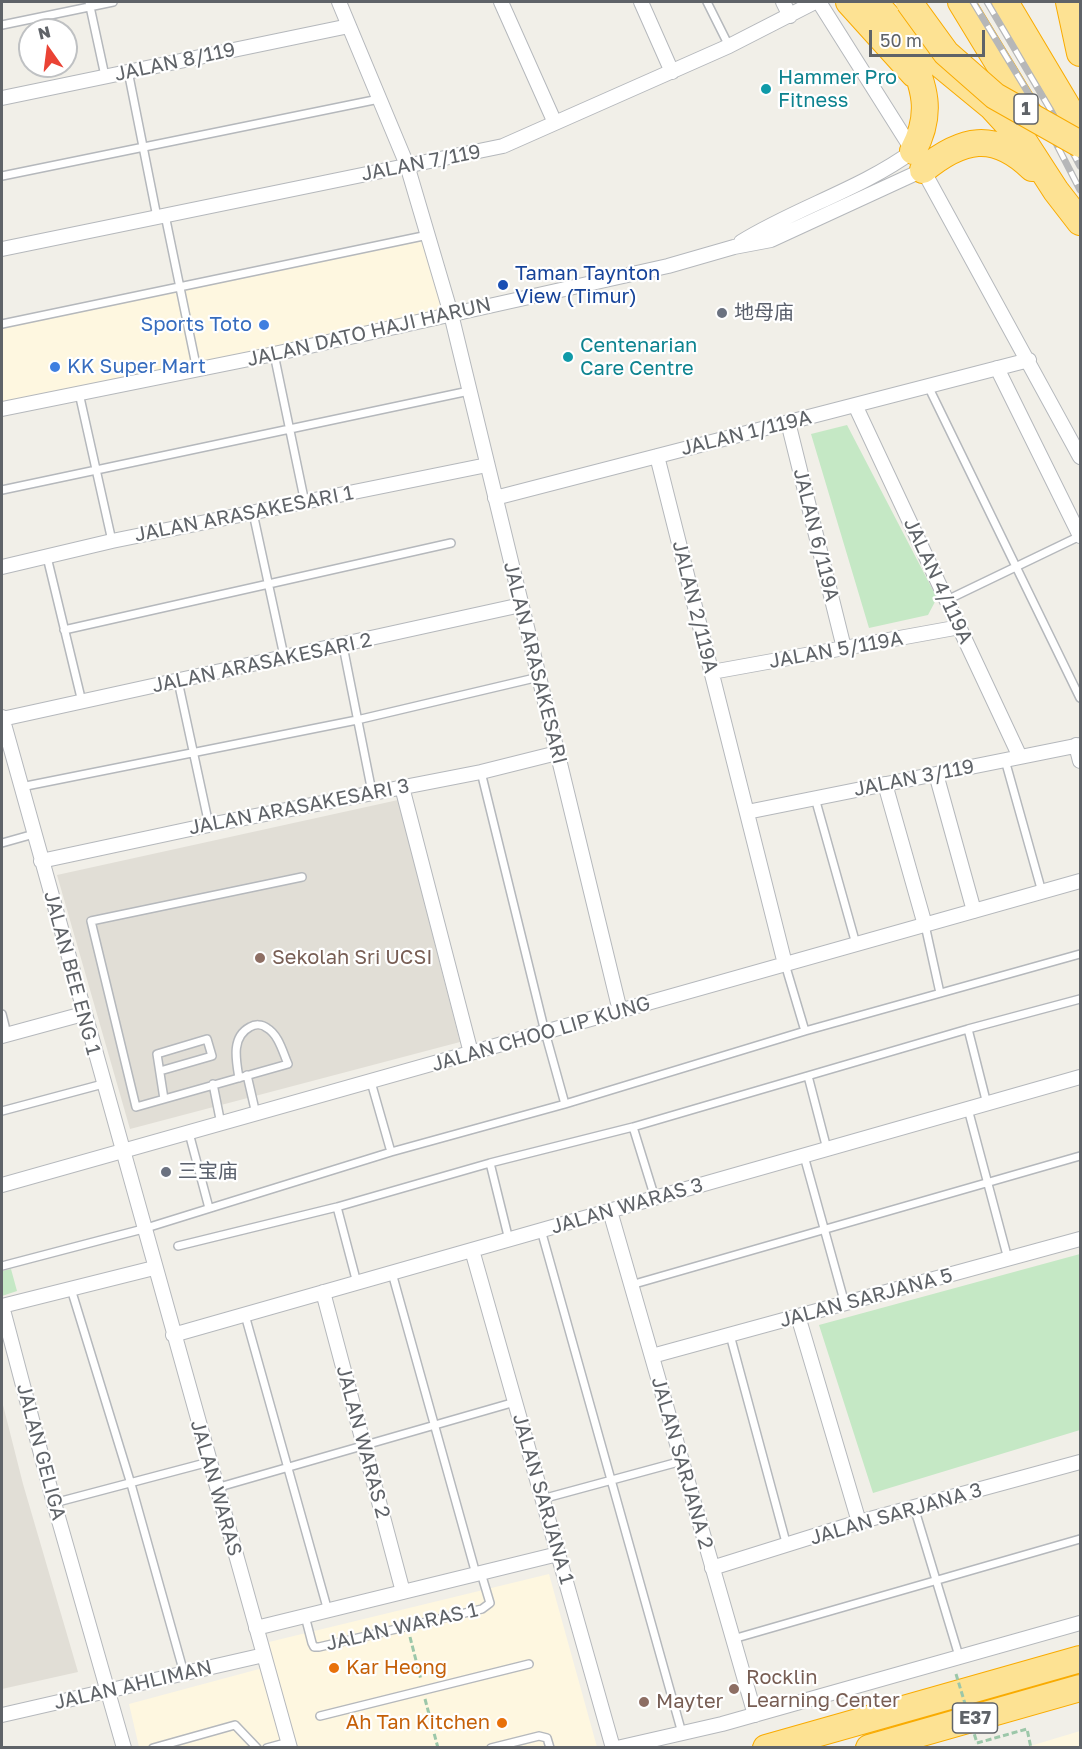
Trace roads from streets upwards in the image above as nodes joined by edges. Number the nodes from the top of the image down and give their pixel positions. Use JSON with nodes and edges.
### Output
{"nodes":[{"id":1,"x":339,"y":2,"type":"edge"},
{"id":2,"x":501,"y":2,"type":"edge"},
{"id":3,"x":641,"y":2,"type":"edge"},
{"id":4,"x":783,"y":2,"type":"edge"},
{"id":5,"x":817,"y":2,"type":"edge"},
{"id":6,"x":849,"y":2,"type":"edge"},
{"id":7,"x":874,"y":2,"type":"edge"},
{"id":8,"x":909,"y":2,"type":"edge"},
{"id":9,"x":961,"y":2,"type":"edge"},
{"id":10,"x":1005,"y":2,"type":"edge"},
{"id":11,"x":1069,"y":2,"type":"edge"},
{"id":12,"x":790,"y":16,"type":"junction"},
{"id":13,"x":349,"y":26,"type":"junction"},
{"id":14,"x":902,"y":33,"type":"junction"},
{"id":15,"x":1080,"y":53,"type":"edge"},
{"id":16,"x":672,"y":72,"type":"junction"},
{"id":17,"x":921,"y":81,"type":"junction"},
{"id":18,"x":2,"y":98,"type":"edge"},
{"id":19,"x":555,"y":123,"type":"junction"},
{"id":20,"x":1080,"y":128,"type":"edge"},
{"id":21,"x":1080,"y":144,"type":"edge"},
{"id":22,"x":918,"y":160,"type":"junction"},
{"id":23,"x":407,"y":165,"type":"junction"},
{"id":24,"x":1056,"y":191,"type":"junction"},
{"id":25,"x":1080,"y":213,"type":"edge"},
{"id":26,"x":1080,"y":222,"type":"edge"},
{"id":27,"x":734,"y":247,"type":"junction"},
{"id":28,"x":2,"y":249,"type":"edge"},
{"id":29,"x":450,"y":314,"type":"junction"},
{"id":30,"x":1029,"y":360,"type":"junction"},
{"id":31,"x":997,"y":368,"type":"junction"},
{"id":32,"x":855,"y":405,"type":"junction"},
{"id":33,"x":2,"y":409,"type":"edge"},
{"id":34,"x":788,"y":422,"type":"junction"},
{"id":35,"x":657,"y":456,"type":"junction"},
{"id":36,"x":1080,"y":457,"type":"edge"},
{"id":37,"x":487,"y":465,"type":"junction"},
{"id":38,"x":495,"y":498,"type":"junction"},
{"id":39,"x":1080,"y":536,"type":"edge"},
{"id":40,"x":2,"y":567,"type":"edge"},
{"id":41,"x":521,"y":605,"type":"junction"},
{"id":42,"x":960,"y":627,"type":"junction"},
{"id":43,"x":844,"y":648,"type":"junction"},
{"id":44,"x":712,"y":672,"type":"junction"},
{"id":45,"x":2,"y":718,"type":"edge"},
{"id":46,"x":1078,"y":745,"type":"edge"},
{"id":47,"x":557,"y":753,"type":"junction"},
{"id":48,"x":1020,"y":757,"type":"junction"},
{"id":49,"x":1080,"y":761,"type":"edge"},
{"id":50,"x":936,"y":774,"type":"junction"},
{"id":51,"x":885,"y":784,"type":"junction"},
{"id":52,"x":402,"y":787,"type":"junction"},
{"id":53,"x":747,"y":812,"type":"junction"},
{"id":54,"x":41,"y":861,"type":"junction"},
{"id":55,"x":1080,"y":881,"type":"edge"},
{"id":56,"x":974,"y":911,"type":"junction"},
{"id":57,"x":925,"y":925,"type":"junction"},
{"id":58,"x":785,"y":964,"type":"junction"},
{"id":59,"x":620,"y":1011,"type":"junction"},
{"id":60,"x":83,"y":1014,"type":"junction"},
{"id":61,"x":4,"y":1035,"type":"edge"},
{"id":62,"x":471,"y":1053,"type":"junction"},
{"id":63,"x":1080,"y":1077,"type":"edge"},
{"id":64,"x":122,"y":1152,"type":"junction"},
{"id":65,"x":2,"y":1185,"type":"edge"},
{"id":66,"x":610,"y":1211,"type":"junction"},
{"id":67,"x":143,"y":1229,"type":"joint"},
{"id":68,"x":1080,"y":1239,"type":"edge"},
{"id":69,"x":472,"y":1250,"type":"junction"},
{"id":70,"x":154,"y":1268,"type":"junction"},
{"id":71,"x":323,"y":1292,"type":"junction"},
{"id":72,"x":2,"y":1306,"type":"edge"},
{"id":73,"x":798,"y":1316,"type":"junction"},
{"id":74,"x":173,"y":1335,"type":"junction"},
{"id":75,"x":652,"y":1356,"type":"junction"},
{"id":76,"x":1080,"y":1462,"type":"edge"},
{"id":77,"x":859,"y":1522,"type":"junction"},
{"id":78,"x":558,"y":1554,"type":"junction"},
{"id":79,"x":712,"y":1568,"type":"junction"},
{"id":80,"x":403,"y":1592,"type":"junction"},
{"id":81,"x":1080,"y":1623,"type":"edge"},
{"id":82,"x":256,"y":1628,"type":"junction"},
{"id":83,"x":264,"y":1655,"type":"junction"},
{"id":84,"x":1080,"y":1659,"type":"edge"},
{"id":85,"x":1080,"y":1688,"type":"edge"},
{"id":86,"x":107,"y":1691,"type":"junction"},
{"id":87,"x":2,"y":1715,"type":"edge"},
{"id":88,"x":755,"y":1715,"type":"junction"},
{"id":89,"x":289,"y":1745,"type":"edge"},
{"id":90,"x":124,"y":1748,"type":"edge"},
{"id":91,"x":615,"y":1748,"type":"edge"},
{"id":92,"x":766,"y":1748,"type":"edge"},
{"id":93,"x":869,"y":1748,"type":"edge"}],
"edges":[{"from":1,"to":13,"type":"street","name":"JALAN ARASAKESARI"},
{"from":2,"to":19,"type":"street"},
{"from":3,"to":16,"type":"street"},
{"from":4,"to":12,"type":"street"},
{"from":5,"to":12,"type":"street","name":"JALAN 7/119"},
{"from":5,"to":22,"type":"street"},
{"from":6,"to":17,"type":"highway"},
{"from":7,"to":14,"type":"highway"},
{"from":8,"to":21,"type":"highway","bridge":true},
{"from":9,"to":25,"type":"highway","number":"1"},
{"from":10,"to":20,"type":"highway","number":"1"},
{"from":11,"to":15,"type":"highway"},
{"from":12,"to":16,"type":"street","name":"JALAN 7/119"},
{"from":13,"to":18,"type":"street","name":"JALAN 8/119"},
{"from":13,"to":23,"type":"street","name":"JALAN ARASAKESARI"},
{"from":14,"to":17,"type":"highway"},
{"from":14,"to":24,"type":"highway"},
{"from":16,"to":19,"type":"street","name":"JALAN 7/119"},
{"from":17,"to":22,"type":"highway"},
{"from":19,"to":23,"type":"street","name":"JALAN 7/119"},
{"from":22,"to":24,"type":"highway"},
{"from":22,"to":27,"type":"street","name":"JALAN DATO HAJI HARUN"},
{"from":22,"to":27,"type":"street","name":"JALAN DATO HAJI HARUN"},
{"from":22,"to":30,"type":"street"},
{"from":23,"to":28,"type":"street","name":"JALAN 7/119"},
{"from":23,"to":29,"type":"street","name":"JALAN ARASAKESARI"},
{"from":24,"to":26,"type":"highway"},
{"from":27,"to":29,"type":"street","name":"JALAN DATO HAJI HARUN"},
{"from":29,"to":33,"type":"street","name":"JALAN DATO HAJI HARUN"},
{"from":29,"to":37,"type":"street","name":"JALAN ARASAKESARI"},
{"from":30,"to":31,"type":"street","name":"JALAN 1/119A"},
{"from":30,"to":36,"type":"street"},
{"from":31,"to":32,"type":"street","name":"JALAN 1/119A"},
{"from":31,"to":39,"type":"street"},
{"from":32,"to":34,"type":"street","name":"JALAN 1/119A"},
{"from":32,"to":42,"type":"street","name":"JALAN 4/119A"},
{"from":34,"to":35,"type":"street","name":"JALAN 1/119A"},
{"from":34,"to":43,"type":"street","name":"JALAN 6/119A"},
{"from":35,"to":38,"type":"street","name":"JALAN 1/119A"},
{"from":35,"to":44,"type":"street","name":"JALAN 2/119A"},
{"from":37,"to":38,"type":"street","name":"JALAN ARASAKESARI"},
{"from":37,"to":40,"type":"street","name":"JALAN ARASAKESARI 1"},
{"from":38,"to":41,"type":"street","name":"JALAN ARASAKESARI"},
{"from":41,"to":45,"type":"street","name":"JALAN ARASAKESARI 2"},
{"from":41,"to":47,"type":"street","name":"JALAN ARASAKESARI"},
{"from":42,"to":43,"type":"street","name":"JALAN 5/119A"},
{"from":42,"to":48,"type":"street","name":"JALAN 4/119A"},
{"from":43,"to":44,"type":"street","name":"JALAN 5/119A"},
{"from":44,"to":53,"type":"street","name":"JALAN 2/119A"},
{"from":45,"to":54,"type":"street","name":"JALAN BEE ENG 1"},
{"from":46,"to":48,"type":"street","name":"JALAN 3/119"},
{"from":46,"to":49,"type":"street"},
{"from":47,"to":52,"type":"street","name":"JALAN ARASAKESARI 3"},
{"from":47,"to":59,"type":"street","name":"JALAN ARASAKESARI"},
{"from":48,"to":50,"type":"street","name":"JALAN 3/119"},
{"from":50,"to":51,"type":"street","name":"JALAN 3/119"},
{"from":50,"to":56,"type":"street"},
{"from":51,"to":53,"type":"street","name":"JALAN 3/119"},
{"from":51,"to":57,"type":"street"},
{"from":52,"to":54,"type":"street","name":"JALAN ARASAKESARI 3"},
{"from":52,"to":62,"type":"street"},
{"from":53,"to":58,"type":"street","name":"JALAN 2/119A"},
{"from":54,"to":60,"type":"street","name":"JALAN BEE ENG 1"},
{"from":55,"to":56,"type":"street","name":"JALAN CHOO LIP KUNG"},
{"from":56,"to":57,"type":"street","name":"JALAN CHOO LIP KUNG"},
{"from":57,"to":58,"type":"street","name":"JALAN CHOO LIP KUNG"},
{"from":58,"to":59,"type":"street","name":"JALAN CHOO LIP KUNG"},
{"from":59,"to":62,"type":"street","name":"JALAN CHOO LIP KUNG"},
{"from":60,"to":61,"type":"street"},
{"from":60,"to":64,"type":"street","name":"JALAN BEE ENG 1"},
{"from":62,"to":64,"type":"street","name":"JALAN CHOO LIP KUNG"},
{"from":63,"to":66,"type":"street","name":"JALAN WARAS 3"},
{"from":64,"to":65,"type":"street","name":"JALAN CHOO LIP KUNG"},
{"from":64,"to":67,"type":"street","name":"JALAN BEE ENG 1"},
{"from":66,"to":69,"type":"street","name":"JALAN WARAS 3"},
{"from":66,"to":75,"type":"street","name":"JALAN SARJANA 2"},
{"from":67,"to":70,"type":"street","name":"JALAN WARAS"},
{"from":68,"to":73,"type":"street","name":"JALAN SARJANA 5"},
{"from":69,"to":71,"type":"street","name":"JALAN WARAS 3"},
{"from":69,"to":78,"type":"street","name":"JALAN SARJANA 1"},
{"from":70,"to":72,"type":"street","name":"JALAN GELIGA"},
{"from":70,"to":74,"type":"street","name":"JALAN WARAS"},
{"from":71,"to":74,"type":"street","name":"JALAN WARAS 3"},
{"from":71,"to":80,"type":"street","name":"JALAN WARAS 2"},
{"from":72,"to":86,"type":"street","name":"JALAN GELIGA"},
{"from":73,"to":75,"type":"street","name":"JALAN SARJANA 5"},
{"from":73,"to":77,"type":"street"},
{"from":74,"to":82,"type":"street","name":"JALAN WARAS"},
{"from":75,"to":79,"type":"street","name":"JALAN SARJANA 2"},
{"from":76,"to":77,"type":"street","name":"JALAN SARJANA 3"},
{"from":77,"to":79,"type":"street","name":"JALAN SARJANA 3"},
{"from":78,"to":80,"type":"street","name":"JALAN WARAS 1"},
{"from":78,"to":91,"type":"street","name":"JALAN SARJANA 1"},
{"from":79,"to":88,"type":"street","name":"JALAN SARJANA 2"},
{"from":80,"to":82,"type":"street","name":"JALAN WARAS 1"},
{"from":81,"to":88,"type":"street"},
{"from":82,"to":83,"type":"street","name":"JALAN WARAS"},
{"from":83,"to":86,"type":"street","name":"JALAN AHLIMAN"},
{"from":83,"to":89,"type":"street","name":"JALAN WARAS"},
{"from":84,"to":92,"type":"highway","number":"E37"},
{"from":85,"to":93,"type":"highway","number":"E37"},
{"from":86,"to":87,"type":"street","name":"JALAN AHLIMAN"},
{"from":86,"to":90,"type":"street","name":"JALAN GELIGA"},
{"from":88,"to":91,"type":"street"}]}
